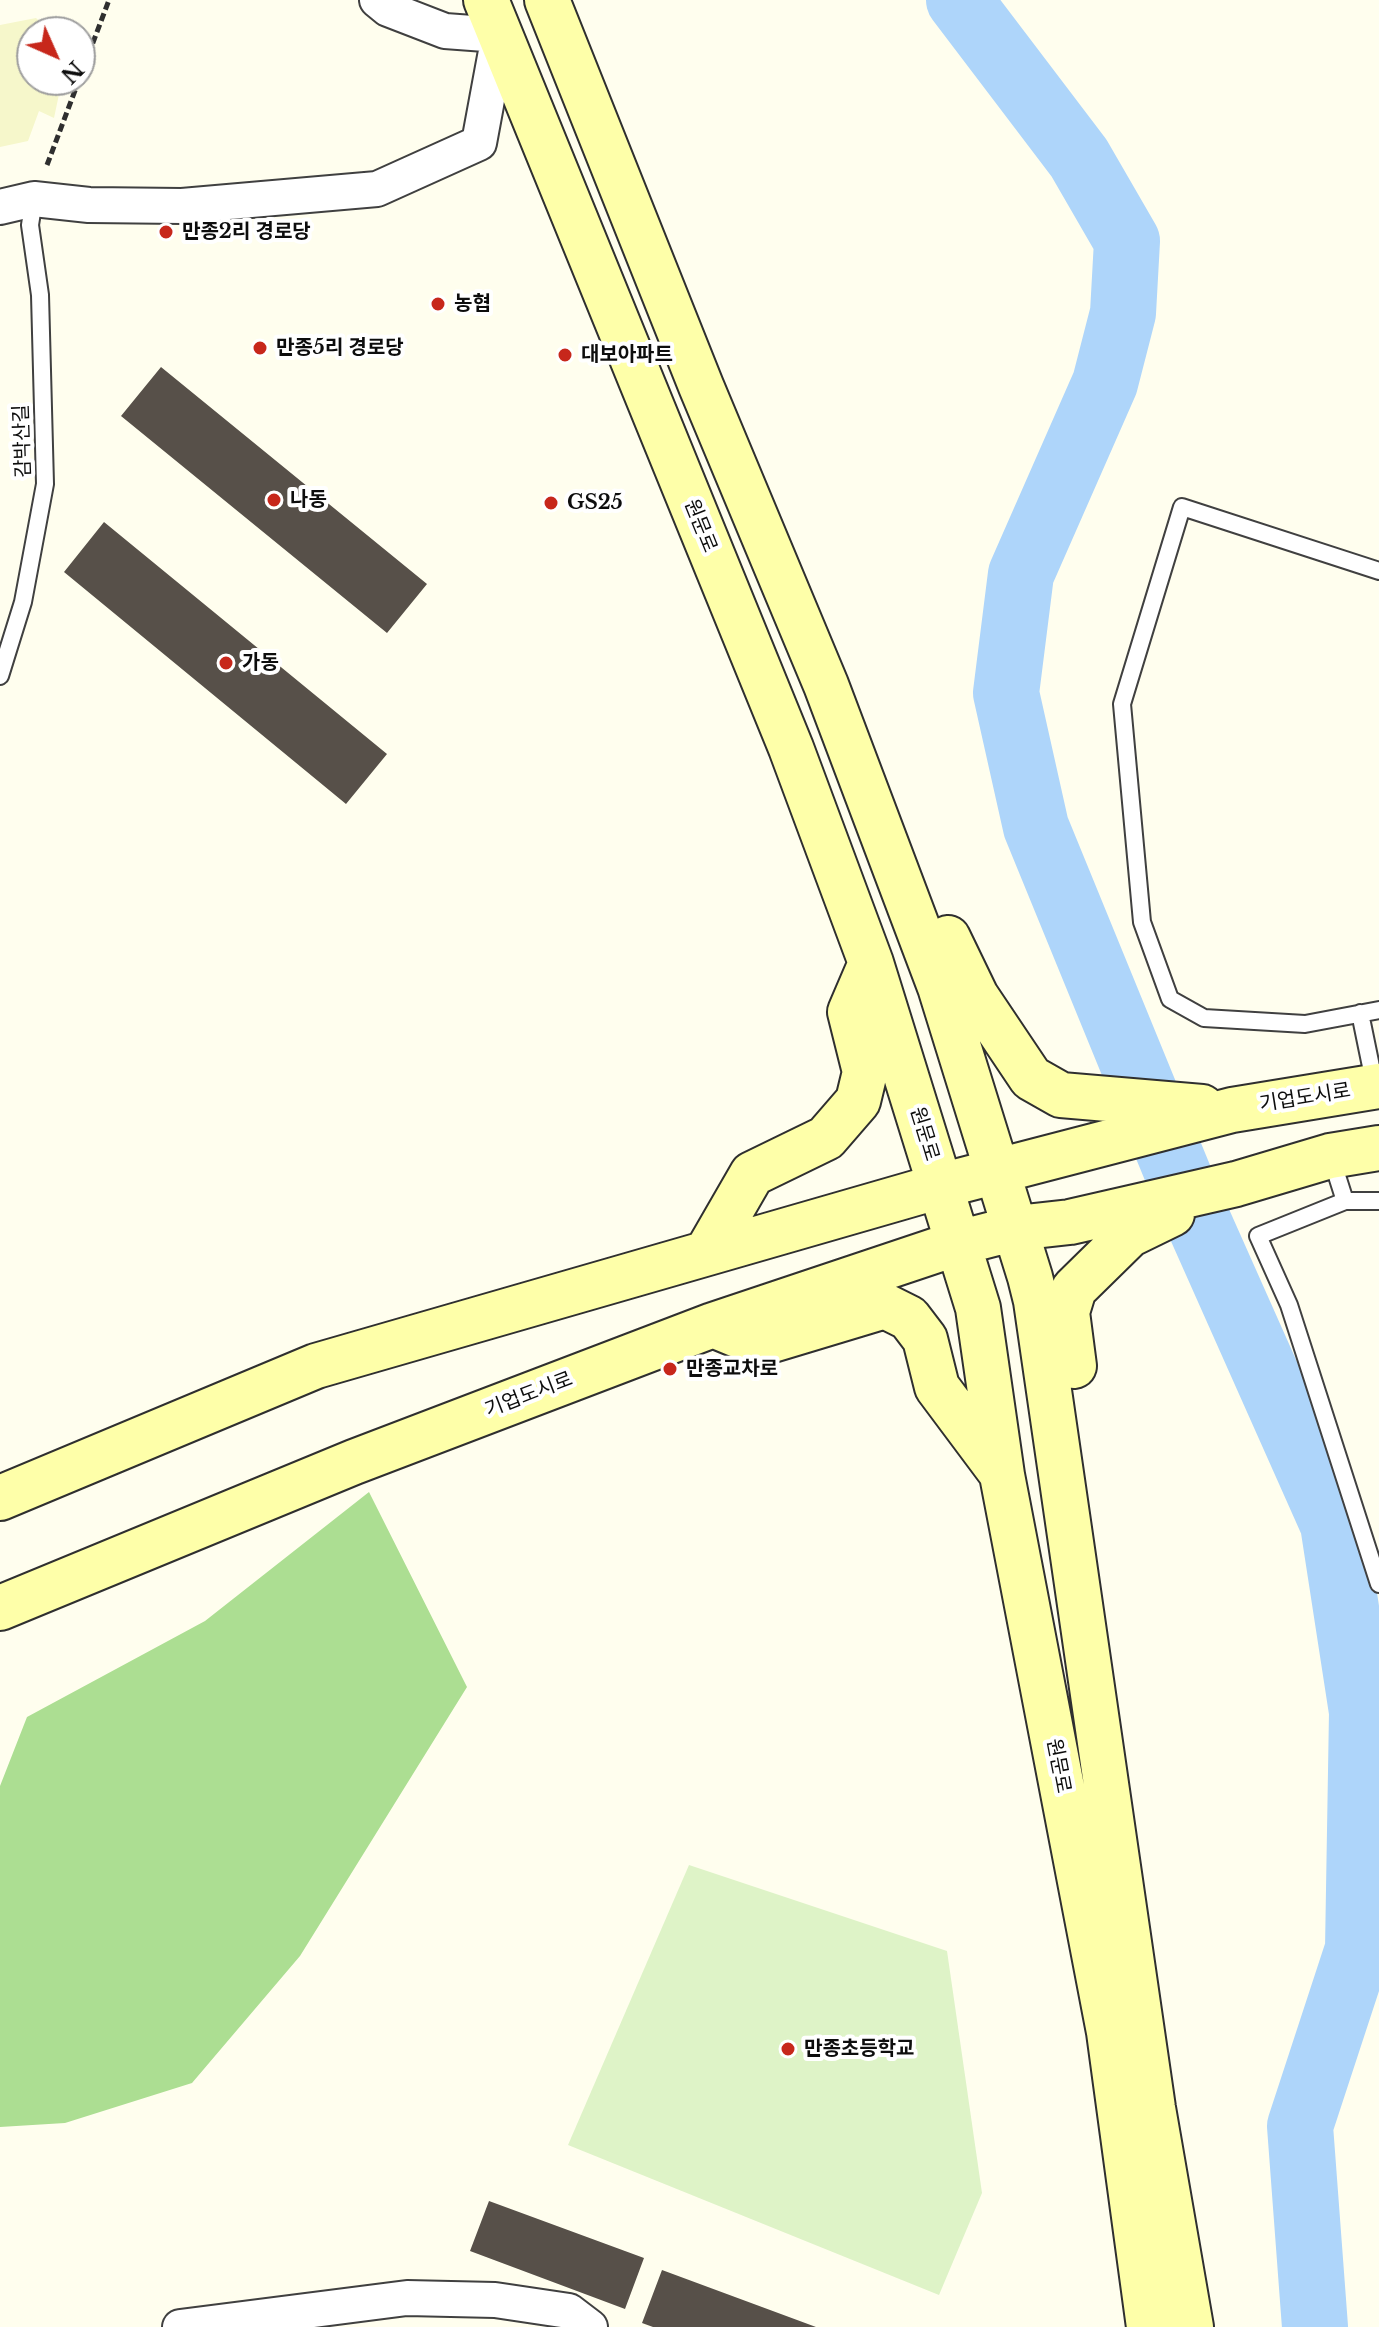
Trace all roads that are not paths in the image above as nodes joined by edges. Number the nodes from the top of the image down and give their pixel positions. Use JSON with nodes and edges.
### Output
{"nodes":[{"id":1,"x":377,"y":0,"type":"edge"},
{"id":2,"x":550,"y":1,"type":"edge"},
{"id":3,"x":493,"y":17,"type":"edge"},
{"id":4,"x":34,"y":199,"type":"junction"},
{"id":5,"x":0,"y":207,"type":"edge"},
{"id":6,"x":1379,"y":571,"type":"edge"},
{"id":7,"x":0,"y":676,"type":"edge"},
{"id":8,"x":861,"y":779,"type":"junction"},
{"id":9,"x":871,"y":963,"type":"junction"},
{"id":10,"x":1379,"y":1010,"type":"edge"},
{"id":11,"x":1360,"y":1013,"type":"junction"},
{"id":12,"x":1377,"y":1086,"type":"edge"},
{"id":13,"x":1232,"y":1110,"type":"junction"},
{"id":14,"x":1379,"y":1148,"type":"edge"},
{"id":15,"x":1330,"y":1156,"type":"junction"},
{"id":16,"x":998,"y":1172,"type":"junction"},
{"id":17,"x":1236,"y":1184,"type":"junction"},
{"id":18,"x":940,"y":1186,"type":"junction"},
{"id":19,"x":1345,"y":1201,"type":"junction"},
{"id":20,"x":1379,"y":1201,"type":"edge"},
{"id":21,"x":1016,"y":1228,"type":"junction"},
{"id":22,"x":958,"y":1243,"type":"junction"},
{"id":23,"x":707,"y":1252,"type":"junction"},
{"id":24,"x":713,"y":1325,"type":"junction"},
{"id":25,"x":1002,"y":1475,"type":"junction"},
{"id":26,"x":0,"y":1498,"type":"edge"},
{"id":27,"x":1379,"y":1584,"type":"edge"},
{"id":28,"x":0,"y":1608,"type":"edge"},
{"id":29,"x":1109,"y":1803,"type":"junction"},
{"id":30,"x":180,"y":2327,"type":"edge"},
{"id":31,"x":590,"y":2327,"type":"edge"},
{"id":32,"x":1149,"y":2327,"type":"edge"},
{"id":33,"x":1191,"y":2327,"type":"edge"}],
"edges":[{"from":1,"to":3,"type":"street"},
{"from":2,"to":3,"type":"main road"},
{"from":2,"to":8,"type":"main road"},
{"from":3,"to":4,"type":"street"},
{"from":3,"to":9,"type":"main road","name":"원문로"},
{"from":4,"to":5,"type":"street"},
{"from":4,"to":7,"type":"lane","name":"감박산길"},
{"from":6,"to":11,"type":"lane"},
{"from":8,"to":13,"type":"main road"},
{"from":8,"to":16,"type":"main road"},
{"from":9,"to":18,"type":"main road","name":"원문로"},
{"from":9,"to":23,"type":"main road"},
{"from":10,"to":11,"type":"lane"},
{"from":11,"to":12,"type":"lane"},
{"from":12,"to":13,"type":"main road","name":"기업도시로"},
{"from":13,"to":16,"type":"main road"},
{"from":14,"to":15,"type":"main road"},
{"from":15,"to":17,"type":"main road"},
{"from":15,"to":19,"type":"lane"},
{"from":16,"to":18,"type":"main road"},
{"from":16,"to":21,"type":"main road"},
{"from":17,"to":21,"type":"main road","name":"기업도시로"},
{"from":17,"to":29,"type":"main road"},
{"from":18,"to":22,"type":"main road","name":"원문로"},
{"from":18,"to":23,"type":"main road"},
{"from":19,"to":20,"type":"lane"},
{"from":19,"to":27,"type":"lane"},
{"from":21,"to":22,"type":"main road","name":"기업도시로"},
{"from":21,"to":29,"type":"main road"},
{"from":22,"to":24,"type":"main road","name":"기업도시로"},
{"from":22,"to":25,"type":"main road","name":"원문로"},
{"from":23,"to":26,"type":"main road"},
{"from":24,"to":25,"type":"main road"},
{"from":24,"to":28,"type":"main road","name":"기업도시로"},
{"from":25,"to":32,"type":"main road","name":"원문로"},
{"from":29,"to":33,"type":"main road"},
{"from":30,"to":31,"type":"street"}]}
